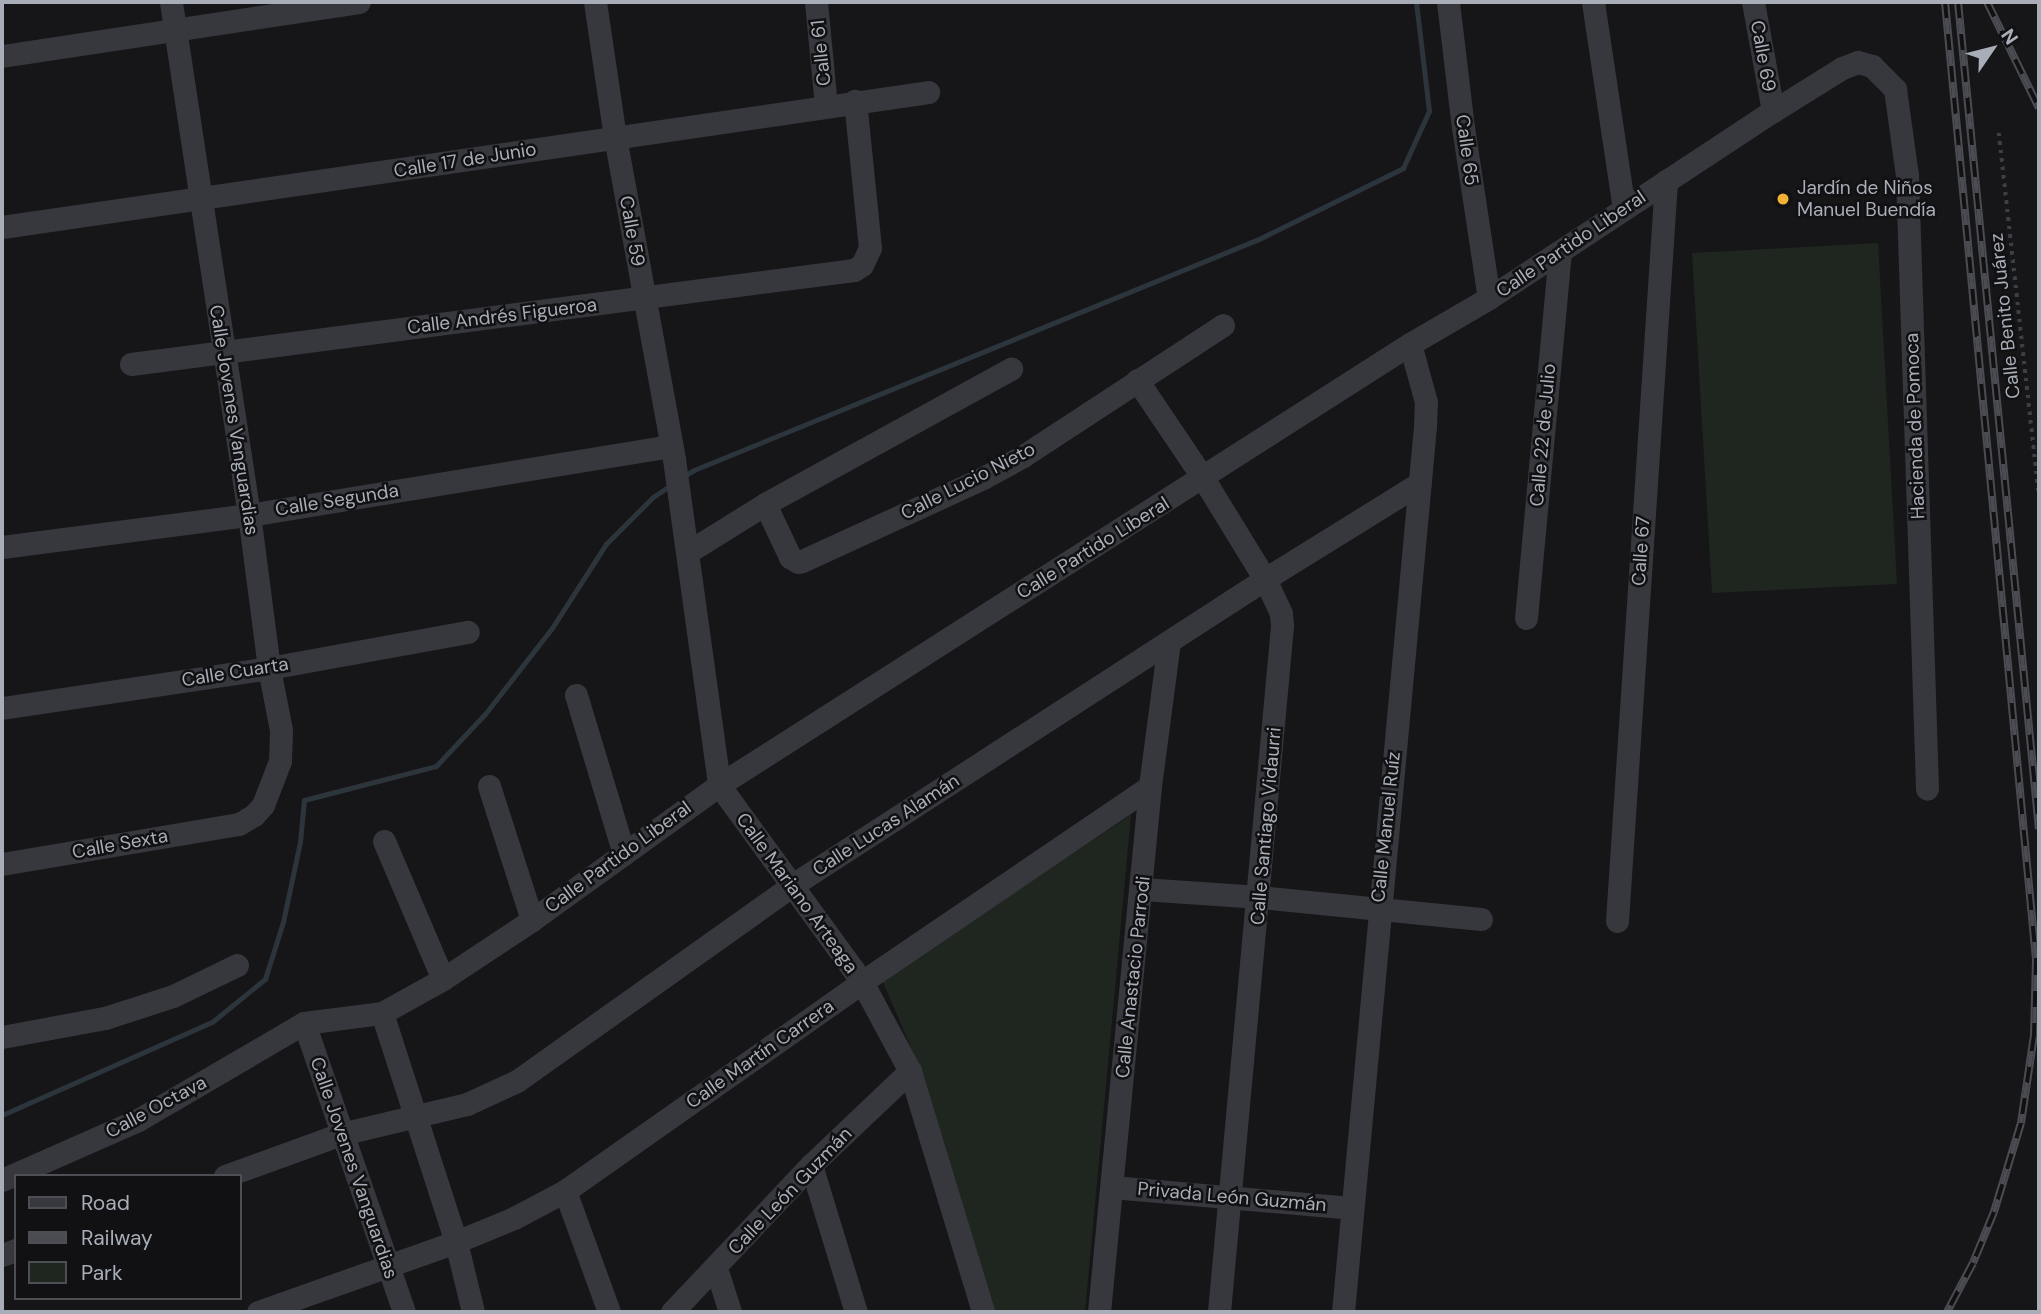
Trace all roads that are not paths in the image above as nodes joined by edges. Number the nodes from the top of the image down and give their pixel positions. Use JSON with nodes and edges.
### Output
{"nodes":[{"id":1,"x":171,"y":2,"type":"edge"},
{"id":2,"x":359,"y":2,"type":"edge"},
{"id":3,"x":595,"y":2,"type":"edge"},
{"id":4,"x":816,"y":2,"type":"edge"},
{"id":5,"x":1448,"y":2,"type":"edge"},
{"id":6,"x":1593,"y":2,"type":"edge"},
{"id":7,"x":1753,"y":2,"type":"edge"},
{"id":8,"x":175,"y":31,"type":"junction"},
{"id":9,"x":2,"y":56,"type":"edge"},
{"id":10,"x":1878,"y":71,"type":"joint"},
{"id":11,"x":928,"y":92,"type":"dead end"},
{"id":12,"x":855,"y":101,"type":"junction"},
{"id":13,"x":826,"y":105,"type":"junction"},
{"id":14,"x":1773,"y":111,"type":"junction"},
{"id":15,"x":615,"y":137,"type":"junction"},
{"id":16,"x":1666,"y":181,"type":"junction"},
{"id":17,"x":200,"y":200,"type":"junction"},
{"id":18,"x":1624,"y":209,"type":"junction"},
{"id":19,"x":2,"y":226,"type":"edge"},
{"id":20,"x":1560,"y":252,"type":"junction"},
{"id":21,"x":644,"y":297,"type":"junction"},
{"id":22,"x":1489,"y":298,"type":"junction"},
{"id":23,"x":1223,"y":325,"type":"dead end"},
{"id":24,"x":1410,"y":344,"type":"junction"},
{"id":25,"x":223,"y":352,"type":"junction"},
{"id":26,"x":131,"y":364,"type":"dead end"},
{"id":27,"x":1011,"y":369,"type":"dead end"},
{"id":28,"x":1137,"y":380,"type":"junction"},
{"id":29,"x":673,"y":452,"type":"junction"},
{"id":30,"x":1203,"y":478,"type":"junction"},
{"id":31,"x":1420,"y":483,"type":"junction"},
{"id":32,"x":765,"y":504,"type":"junction"},
{"id":33,"x":249,"y":515,"type":"junction"},
{"id":34,"x":2,"y":547,"type":"edge"},
{"id":35,"x":688,"y":552,"type":"junction"},
{"id":36,"x":1265,"y":579,"type":"junction"},
{"id":37,"x":1526,"y":618,"type":"dead end"},
{"id":38,"x":468,"y":632,"type":"dead end"},
{"id":39,"x":1169,"y":642,"type":"junction"},
{"id":40,"x":269,"y":668,"type":"junction"},
{"id":41,"x":576,"y":695,"type":"dead end"},
{"id":42,"x":2,"y":708,"type":"edge"},
{"id":43,"x":719,"y":785,"type":"junction"},
{"id":44,"x":489,"y":786,"type":"dead end"},
{"id":45,"x":1150,"y":786,"type":"junction"},
{"id":46,"x":1927,"y":789,"type":"dead end"},
{"id":47,"x":239,"y":824,"type":"joint"},
{"id":48,"x":384,"y":841,"type":"dead end"},
{"id":49,"x":624,"y":854,"type":"junction"},
{"id":50,"x":2,"y":864,"type":"edge"},
{"id":51,"x":791,"y":886,"type":"junction"},
{"id":52,"x":1142,"y":889,"type":"junction"},
{"id":53,"x":1260,"y":897,"type":"junction"},
{"id":54,"x":1378,"y":909,"type":"junction"},
{"id":55,"x":1481,"y":919,"type":"dead end"},
{"id":56,"x":532,"y":920,"type":"junction"},
{"id":57,"x":1617,"y":921,"type":"dead end"},
{"id":58,"x":237,"y":965,"type":"dead end"},
{"id":59,"x":443,"y":979,"type":"junction"},
{"id":60,"x":862,"y":982,"type":"junction"},
{"id":61,"x":382,"y":1013,"type":"junction"},
{"id":62,"x":304,"y":1023,"type":"junction"},
{"id":63,"x":2,"y":1037,"type":"edge"},
{"id":64,"x":910,"y":1071,"type":"junction"},
{"id":65,"x":415,"y":1119,"type":"junction"},
{"id":66,"x":341,"y":1135,"type":"junction"},
{"id":67,"x":811,"y":1165,"type":"junction"},
{"id":68,"x":15,"y":1174,"type":"edge"},
{"id":69,"x":231,"y":1174,"type":"edge"},
{"id":70,"x":1112,"y":1187,"type":"junction"},
{"id":71,"x":565,"y":1191,"type":"junction"},
{"id":72,"x":1231,"y":1196,"type":"junction"},
{"id":73,"x":1351,"y":1208,"type":"junction"},
{"id":74,"x":456,"y":1242,"type":"junction"},
{"id":75,"x":388,"y":1265,"type":"junction"},
{"id":76,"x":716,"y":1268,"type":"junction"},
{"id":77,"x":258,"y":1312,"type":"edge"},
{"id":78,"x":404,"y":1312,"type":"edge"},
{"id":79,"x":473,"y":1312,"type":"edge"},
{"id":80,"x":609,"y":1312,"type":"edge"},
{"id":81,"x":672,"y":1312,"type":"edge"},
{"id":82,"x":730,"y":1312,"type":"edge"},
{"id":83,"x":856,"y":1312,"type":"edge"},
{"id":84,"x":982,"y":1312,"type":"edge"},
{"id":85,"x":1099,"y":1312,"type":"edge"},
{"id":86,"x":1219,"y":1312,"type":"edge"},
{"id":87,"x":1343,"y":1312,"type":"edge"}],
"edges":[{"from":1,"to":8,"type":"street","name":"Calle Jovenes Vanguardias"},
{"from":2,"to":8,"type":"street"},
{"from":3,"to":15,"type":"street","name":"Calle 59"},
{"from":4,"to":13,"type":"street","name":"Calle 61"},
{"from":5,"to":22,"type":"street","name":"Calle 65"},
{"from":6,"to":18,"type":"street"},
{"from":7,"to":14,"type":"street","name":"Calle 69"},
{"from":8,"to":9,"type":"street"},
{"from":8,"to":17,"type":"street","name":"Calle Jovenes Vanguardias"},
{"from":10,"to":14,"type":"street","name":"Calle Partido Liberal"},
{"from":10,"to":46,"type":"street","name":"Hacienda de Pomoca"},
{"from":11,"to":12,"type":"street","name":"Calle 17 de Junio"},
{"from":12,"to":13,"type":"street","name":"Calle 17 de Junio"},
{"from":12,"to":21,"type":"street","name":"Calle Andrés Figueroa"},
{"from":13,"to":15,"type":"street","name":"Calle 17 de Junio"},
{"from":14,"to":16,"type":"street","name":"Calle Partido Liberal"},
{"from":15,"to":17,"type":"street","name":"Calle 17 de Junio"},
{"from":15,"to":21,"type":"street","name":"Calle 59"},
{"from":16,"to":18,"type":"street","name":"Calle Partido Liberal"},
{"from":16,"to":57,"type":"street","name":"Calle 67"},
{"from":17,"to":19,"type":"street","name":"Calle 17 de Junio"},
{"from":17,"to":25,"type":"street","name":"Calle Jovenes Vanguardias"},
{"from":18,"to":20,"type":"street","name":"Calle Partido Liberal"},
{"from":20,"to":22,"type":"street","name":"Calle Partido Liberal"},
{"from":20,"to":37,"type":"street","name":"Calle 22 de Julio"},
{"from":21,"to":25,"type":"street","name":"Calle Andrés Figueroa"},
{"from":21,"to":29,"type":"street","name":"Calle 59"},
{"from":22,"to":24,"type":"street","name":"Calle Partido Liberal"},
{"from":23,"to":28,"type":"street","name":"Calle Lucio Nieto"},
{"from":24,"to":30,"type":"street","name":"Calle Partido Liberal"},
{"from":24,"to":31,"type":"street","name":"Calle Manuel Ruíz"},
{"from":25,"to":26,"type":"street","name":"Calle Andrés Figueroa"},
{"from":25,"to":33,"type":"street","name":"Calle Jovenes Vanguardias"},
{"from":27,"to":32,"type":"street"},
{"from":28,"to":30,"type":"street","name":"Calle Santiago Vidaurri"},
{"from":28,"to":32,"type":"street","name":"Calle Lucio Nieto"},
{"from":29,"to":33,"type":"street","name":"Calle Segunda"},
{"from":29,"to":35,"type":"street","name":"Calle Mariano Arteaga"},
{"from":30,"to":36,"type":"street","name":"Calle Santiago Vidaurri"},
{"from":30,"to":43,"type":"street","name":"Calle Partido Liberal"},
{"from":31,"to":36,"type":"street","name":"Calle Lucas Alamán"},
{"from":31,"to":54,"type":"street","name":"Calle Manuel Ruíz"},
{"from":32,"to":35,"type":"street"},
{"from":33,"to":34,"type":"street","name":"Calle Segunda"},
{"from":33,"to":40,"type":"street","name":"Calle Jovenes Vanguardias"},
{"from":35,"to":43,"type":"street","name":"Calle Mariano Arteaga"},
{"from":36,"to":39,"type":"street","name":"Calle Lucas Alamán"},
{"from":36,"to":53,"type":"street","name":"Calle Santiago Vidaurri"},
{"from":38,"to":40,"type":"street","name":"Calle Cuarta"},
{"from":39,"to":45,"type":"street","name":"Calle Anastacio Parrodi"},
{"from":39,"to":51,"type":"street","name":"Calle Lucas Alamán"},
{"from":40,"to":42,"type":"street","name":"Calle Cuarta"},
{"from":40,"to":47,"type":"street","name":"Calle Jovenes Vanguardias"},
{"from":41,"to":49,"type":"street"},
{"from":43,"to":49,"type":"street","name":"Calle Partido Liberal"},
{"from":43,"to":51,"type":"street","name":"Calle Mariano Arteaga"},
{"from":44,"to":56,"type":"street"},
{"from":45,"to":52,"type":"street","name":"Calle Anastacio Parrodi"},
{"from":45,"to":60,"type":"street","name":"Calle Martín Carrera"},
{"from":47,"to":50,"type":"street","name":"Calle Sexta"},
{"from":48,"to":59,"type":"street"},
{"from":49,"to":56,"type":"street","name":"Calle Partido Liberal"},
{"from":51,"to":60,"type":"street","name":"Calle Mariano Arteaga"},
{"from":51,"to":65,"type":"street","name":"Calle Lucas Alamán"},
{"from":52,"to":53,"type":"street"},
{"from":52,"to":70,"type":"street","name":"Calle Anastacio Parrodi"},
{"from":53,"to":54,"type":"street"},
{"from":53,"to":72,"type":"street","name":"Calle Santiago Vidaurri"},
{"from":54,"to":55,"type":"street"},
{"from":54,"to":73,"type":"street","name":"Calle Manuel Ruíz"},
{"from":56,"to":59,"type":"street","name":"Calle Partido Liberal"},
{"from":58,"to":63,"type":"street"},
{"from":59,"to":61,"type":"street","name":"Calle Partido Liberal"},
{"from":60,"to":64,"type":"street","name":"Calle Mariano Arteaga"},
{"from":60,"to":71,"type":"street","name":"Calle Martín Carrera"},
{"from":61,"to":62,"type":"street","name":"Calle Partido Liberal"},
{"from":61,"to":65,"type":"street"},
{"from":62,"to":66,"type":"street","name":"Calle Jovenes Vanguardias"},
{"from":62,"to":68,"type":"street","name":"Calle Octava"},
{"from":64,"to":67,"type":"street","name":"Calle León Guzmán"},
{"from":64,"to":84,"type":"street","name":"Calle Mariano Arteaga"},
{"from":65,"to":66,"type":"street","name":"Calle Lucas Alamán"},
{"from":65,"to":74,"type":"street"},
{"from":66,"to":69,"type":"street","name":"Calle Lucas Alamán"},
{"from":66,"to":75,"type":"street","name":"Calle Jovenes Vanguardias"},
{"from":67,"to":76,"type":"street","name":"Calle León Guzmán"},
{"from":67,"to":83,"type":"street"},
{"from":70,"to":72,"type":"street","name":"Privada León Guzmán"},
{"from":70,"to":85,"type":"street","name":"Calle Anastacio Parrodi"},
{"from":71,"to":74,"type":"street","name":"Calle Martín Carrera"},
{"from":71,"to":80,"type":"street"},
{"from":72,"to":73,"type":"street","name":"Privada León Guzmán"},
{"from":72,"to":86,"type":"street","name":"Calle Santiago Vidaurri"},
{"from":73,"to":87,"type":"street","name":"Calle Manuel Ruíz"},
{"from":74,"to":75,"type":"street","name":"Calle Martín Carrera"},
{"from":74,"to":79,"type":"street"},
{"from":75,"to":77,"type":"street","name":"Calle Martín Carrera"},
{"from":75,"to":78,"type":"street","name":"Calle Jovenes Vanguardias"},
{"from":76,"to":81,"type":"street","name":"Calle León Guzmán"},
{"from":76,"to":82,"type":"street"}]}
